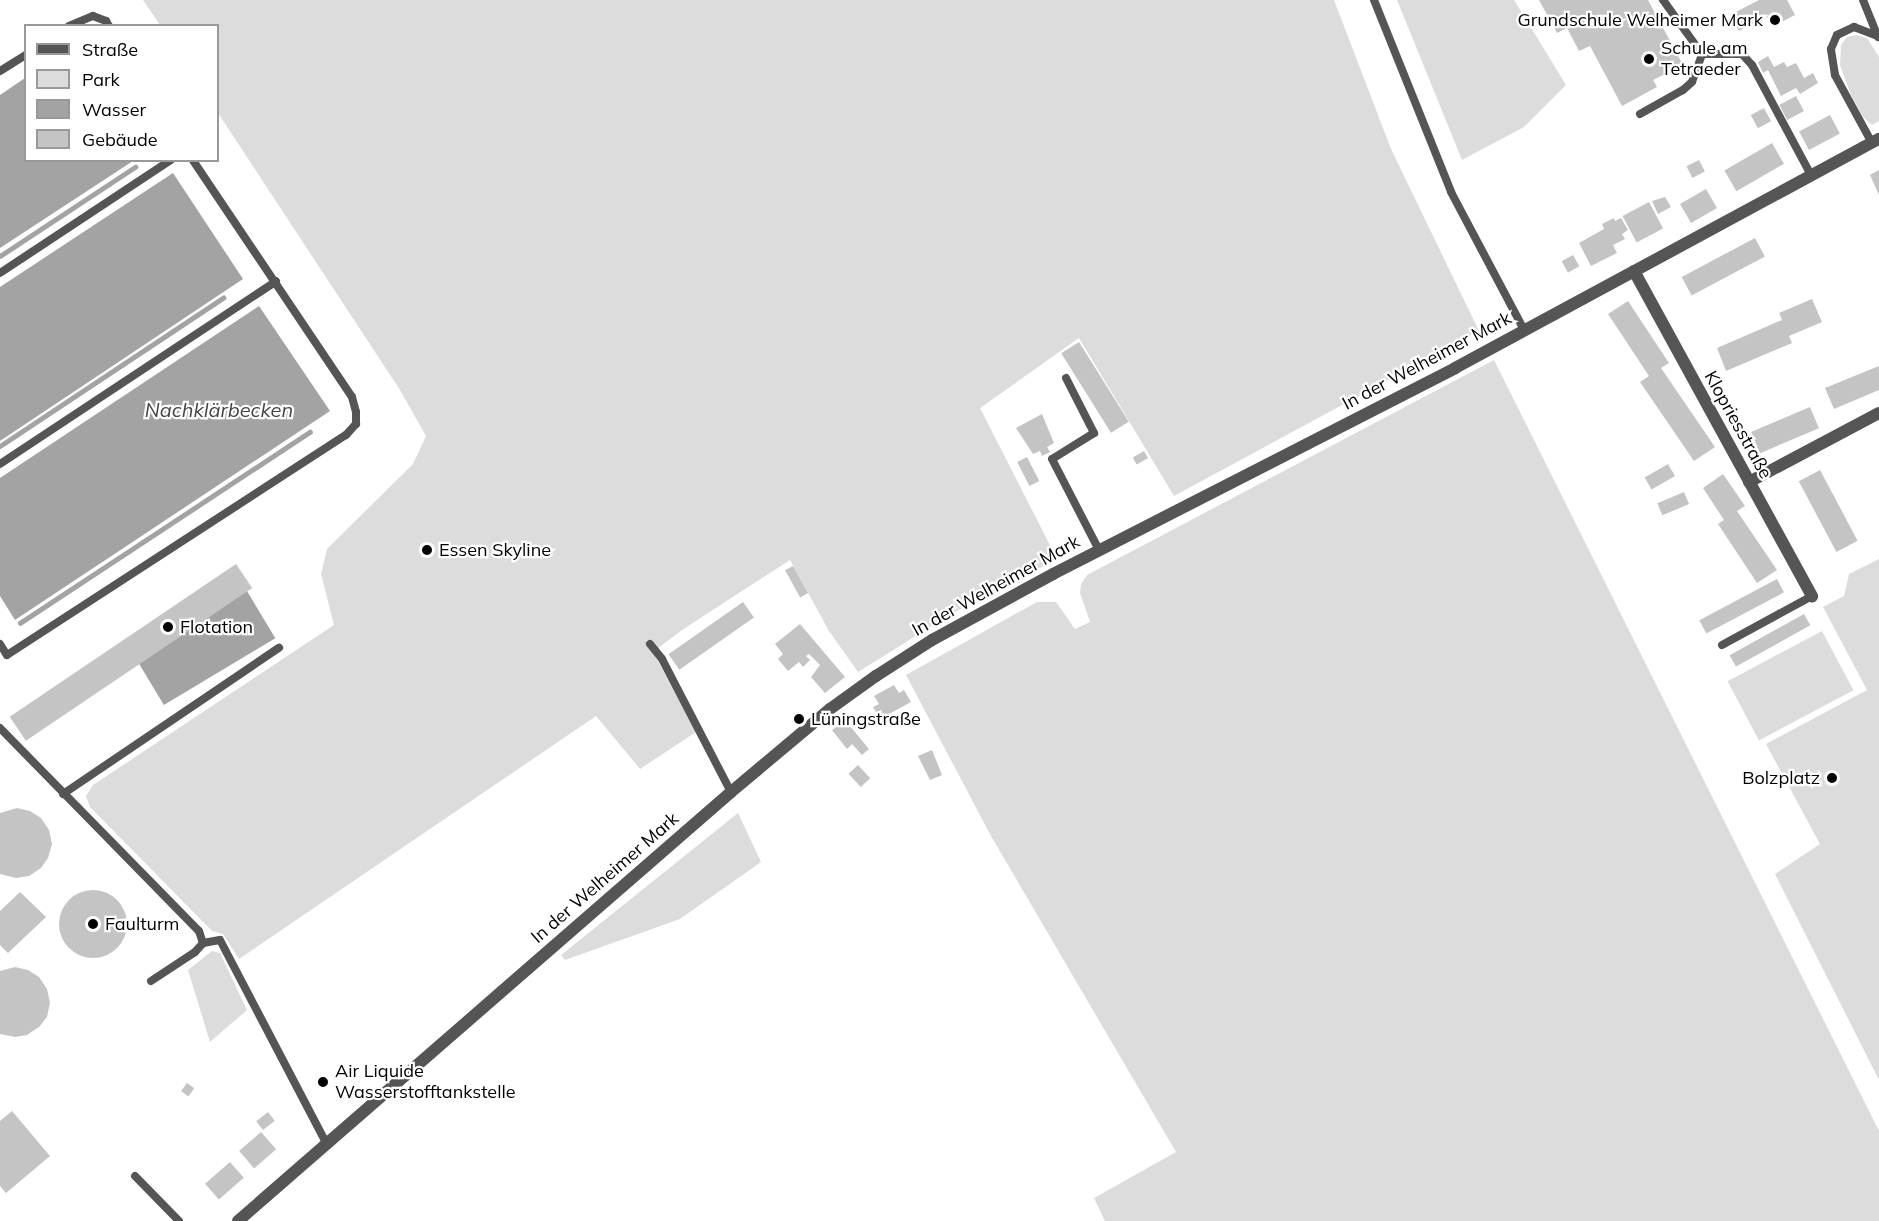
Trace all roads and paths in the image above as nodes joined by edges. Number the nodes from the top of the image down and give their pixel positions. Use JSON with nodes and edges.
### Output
{"nodes":[{"id":1,"x":1374,"y":0,"type":"edge"},
{"id":2,"x":1663,"y":0,"type":"edge"},
{"id":3,"x":1863,"y":0,"type":"edge"},
{"id":4,"x":74,"y":24,"type":"edge"},
{"id":5,"x":108,"y":24,"type":"edge"},
{"id":6,"x":1879,"y":37,"type":"edge"},
{"id":7,"x":1702,"y":54,"type":"junction"},
{"id":8,"x":24,"y":55,"type":"edge"},
{"id":9,"x":0,"y":71,"type":"edge"},
{"id":10,"x":1640,"y":114,"type":"dead end"},
{"id":11,"x":1876,"y":141,"type":"edge"},
{"id":12,"x":168,"y":162,"type":"edge"},
{"id":13,"x":194,"y":162,"type":"edge"},
{"id":14,"x":1811,"y":175,"type":"junction"},
{"id":15,"x":1634,"y":271,"type":"junction"},
{"id":16,"x":0,"y":273,"type":"edge"},
{"id":17,"x":276,"y":281,"type":"junction"},
{"id":18,"x":1524,"y":330,"type":"junction"},
{"id":19,"x":1065,"y":378,"type":"dead end"},
{"id":20,"x":1879,"y":414,"type":"edge"},
{"id":21,"x":0,"y":464,"type":"edge"},
{"id":22,"x":1749,"y":482,"type":"junction"},
{"id":23,"x":1099,"y":550,"type":"junction"},
{"id":24,"x":1812,"y":596,"type":"joint"},
{"id":25,"x":0,"y":644,"type":"edge"},
{"id":26,"x":650,"y":644,"type":"dead end"},
{"id":27,"x":1722,"y":645,"type":"dead end"},
{"id":28,"x":279,"y":648,"type":"dead end"},
{"id":29,"x":7,"y":655,"type":"junction"},
{"id":30,"x":0,"y":661,"type":"edge"},
{"id":31,"x":0,"y":728,"type":"edge"},
{"id":32,"x":731,"y":792,"type":"junction"},
{"id":33,"x":63,"y":794,"type":"junction"},
{"id":34,"x":203,"y":943,"type":"junction"},
{"id":35,"x":151,"y":981,"type":"dead end"},
{"id":36,"x":326,"y":1143,"type":"junction"},
{"id":37,"x":135,"y":1176,"type":"dead end"},
{"id":38,"x":179,"y":1221,"type":"edge"},
{"id":39,"x":237,"y":1221,"type":"edge"}],
"edges":[{"from":1,"to":18,"type":"lane"},
{"from":2,"to":7,"type":"lane"},
{"from":3,"to":6,"type":"lane"},
{"from":4,"to":5,"type":"lane"},
{"from":6,"to":11,"type":"lane"},
{"from":7,"to":10,"type":"lane"},
{"from":7,"to":14,"type":"lane"},
{"from":8,"to":9,"type":"lane"},
{"from":11,"to":14,"type":"street","name":"In der Welheimer Mark"},
{"from":12,"to":16,"type":"lane"},
{"from":13,"to":17,"type":"lane"},
{"from":14,"to":15,"type":"street","name":"In der Welheimer Mark"},
{"from":15,"to":18,"type":"street","name":"In der Welheimer Mark"},
{"from":15,"to":22,"type":"street","name":"Klopriesstraße"},
{"from":17,"to":21,"type":"lane"},
{"from":17,"to":29,"type":"lane"},
{"from":18,"to":23,"type":"street","name":"In der Welheimer Mark"},
{"from":19,"to":23,"type":"lane"},
{"from":20,"to":22,"type":"street"},
{"from":22,"to":24,"type":"street","name":"Klopriesstraße"},
{"from":23,"to":32,"type":"street","name":"In der Welheimer Mark"},
{"from":24,"to":27,"type":"lane"},
{"from":25,"to":29,"type":"lane"},
{"from":26,"to":32,"type":"lane"},
{"from":28,"to":33,"type":"lane"},
{"from":29,"to":30,"type":"lane"},
{"from":31,"to":33,"type":"lane"},
{"from":32,"to":36,"type":"street","name":"In der Welheimer Mark"},
{"from":33,"to":34,"type":"lane"},
{"from":34,"to":35,"type":"lane"},
{"from":34,"to":36,"type":"lane"},
{"from":36,"to":39,"type":"street","name":"In der Welheimer Mark"},
{"from":37,"to":38,"type":"lane"}]}
